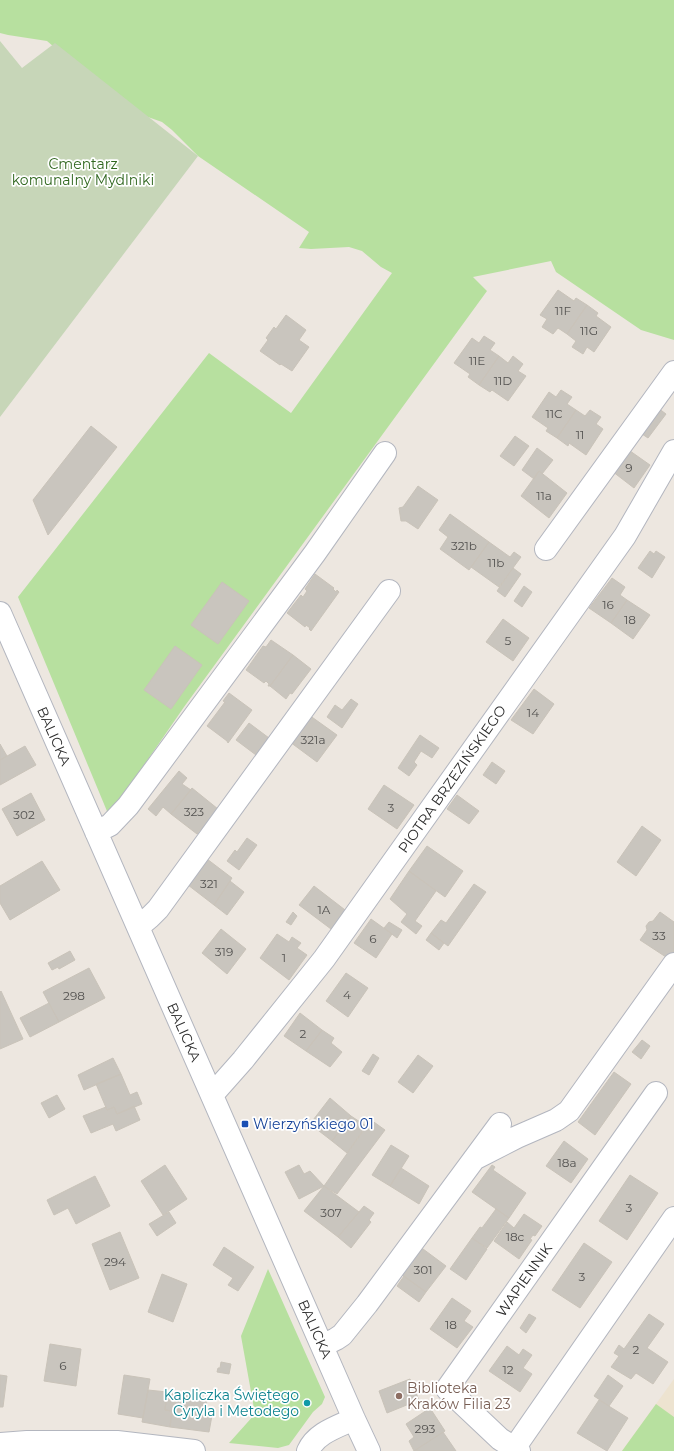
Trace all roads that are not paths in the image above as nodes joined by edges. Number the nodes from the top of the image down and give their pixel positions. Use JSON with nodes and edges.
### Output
{"nodes":[{"id":1,"x":674,"y":372,"type":"edge"},
{"id":2,"x":674,"y":450,"type":"edge"},
{"id":3,"x":384,"y":453,"type":"dead end"},
{"id":4,"x":546,"y":549,"type":"dead end"},
{"id":5,"x":389,"y":591,"type":"dead end"},
{"id":6,"x":0,"y":613,"type":"edge"},
{"id":7,"x":96,"y":832,"type":"junction"},
{"id":8,"x":138,"y":926,"type":"junction"},
{"id":9,"x":674,"y":964,"type":"edge"},
{"id":10,"x":656,"y":1093,"type":"dead end"},
{"id":11,"x":212,"y":1096,"type":"junction"},
{"id":12,"x":500,"y":1124,"type":"dead end"},
{"id":13,"x":474,"y":1159,"type":"junction"},
{"id":14,"x":674,"y":1218,"type":"edge"},
{"id":15,"x":322,"y":1346,"type":"junction"},
{"id":16,"x":354,"y":1419,"type":"junction"},
{"id":17,"x":0,"y":1444,"type":"edge"},
{"id":18,"x":517,"y":1449,"type":"edge"},
{"id":19,"x":194,"y":1451,"type":"edge"},
{"id":20,"x":308,"y":1451,"type":"edge"},
{"id":21,"x":369,"y":1451,"type":"edge"}],
"edges":[{"from":1,"to":4,"type":"street"},
{"from":2,"to":11,"type":"street","name":"PIOTRA BRZEZIŃSKIEGO"},
{"from":3,"to":7,"type":"street"},
{"from":5,"to":8,"type":"street"},
{"from":6,"to":7,"type":"street","name":"BALICKA"},
{"from":7,"to":8,"type":"street","name":"BALICKA"},
{"from":8,"to":11,"type":"street","name":"BALICKA"},
{"from":9,"to":13,"type":"street"},
{"from":10,"to":18,"type":"street","name":"WAPIENNIK"},
{"from":11,"to":15,"type":"street","name":"BALICKA"},
{"from":12,"to":13,"type":"street"},
{"from":13,"to":15,"type":"street"},
{"from":14,"to":18,"type":"street"},
{"from":15,"to":16,"type":"street","name":"BALICKA"},
{"from":16,"to":20,"type":"street"},
{"from":16,"to":21,"type":"street","name":"BALICKA"},
{"from":17,"to":19,"type":"street"}]}
